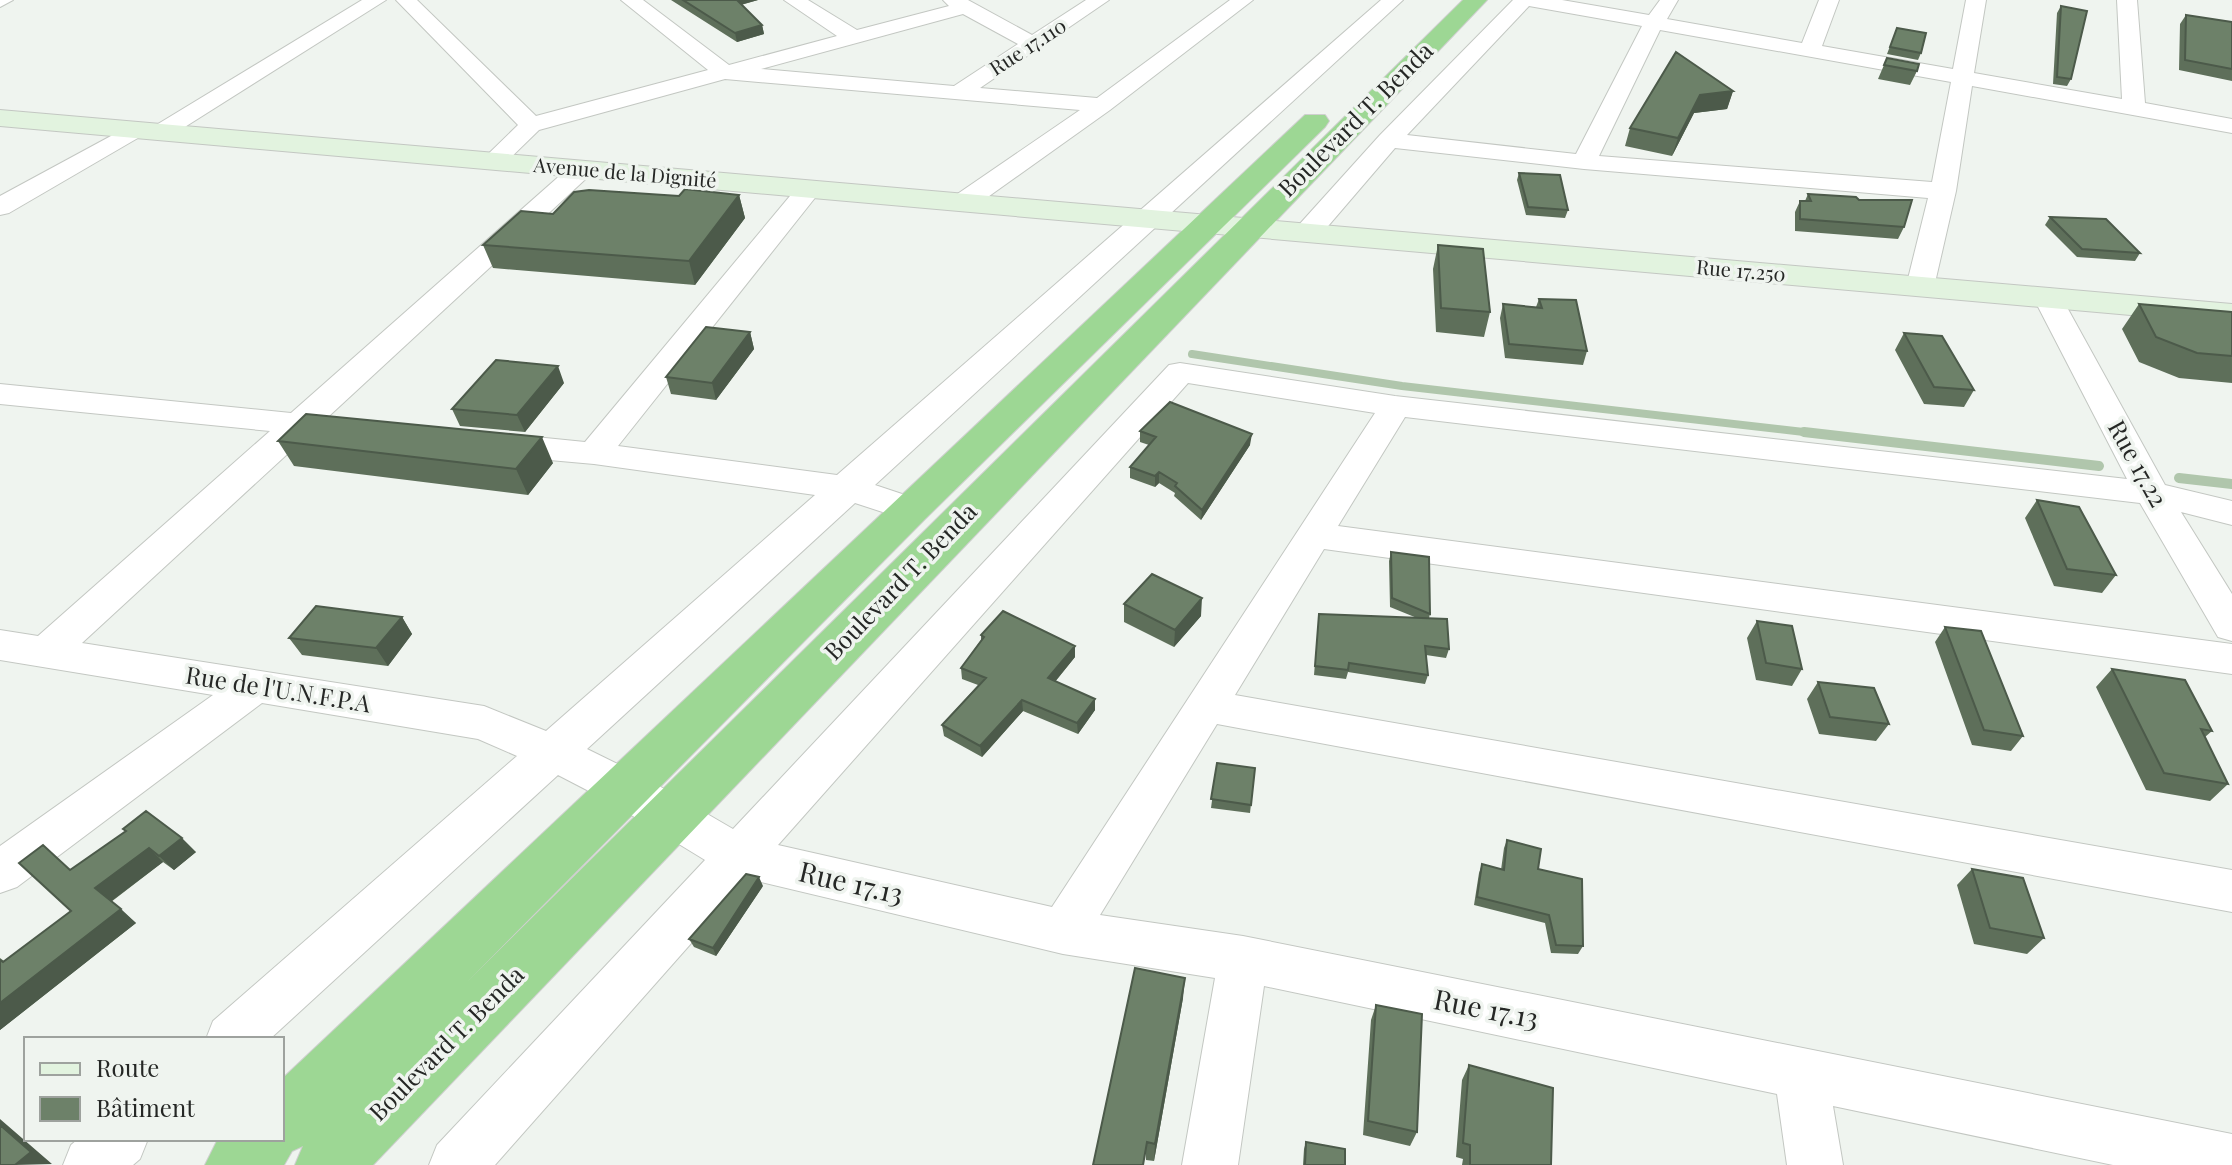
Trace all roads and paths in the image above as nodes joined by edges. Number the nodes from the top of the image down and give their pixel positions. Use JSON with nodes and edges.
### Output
{"nodes":[{"id":1,"x":376,"y":0,"type":"edge"},
{"id":2,"x":406,"y":0,"type":"edge"},
{"id":3,"x":631,"y":0,"type":"edge"},
{"id":4,"x":794,"y":0,"type":"edge"},
{"id":5,"x":1099,"y":0,"type":"edge"},
{"id":6,"x":1243,"y":0,"type":"edge"},
{"id":7,"x":1393,"y":0,"type":"edge"},
{"id":8,"x":1441,"y":0,"type":"edge"},
{"id":9,"x":1476,"y":0,"type":"edge"},
{"id":10,"x":1526,"y":0,"type":"edge"},
{"id":11,"x":1671,"y":0,"type":"edge"},
{"id":12,"x":1829,"y":0,"type":"edge"},
{"id":13,"x":1976,"y":0,"type":"edge"},
{"id":14,"x":2127,"y":0,"type":"edge"},
{"id":15,"x":959,"y":4,"type":"edge"},
{"id":16,"x":1654,"y":22,"type":"junction"},
{"id":17,"x":855,"y":38,"type":"junction"},
{"id":18,"x":1033,"y":44,"type":"junction"},
{"id":19,"x":1809,"y":52,"type":"junction"},
{"id":20,"x":726,"y":73,"type":"junction"},
{"id":21,"x":1960,"y":78,"type":"junction"},
{"id":22,"x":956,"y":94,"type":"junction"},
{"id":23,"x":1102,"y":105,"type":"junction"},
{"id":24,"x":2134,"y":109,"type":"junction"},
{"id":25,"x":0,"y":118,"type":"edge"},
{"id":26,"x":531,"y":125,"type":"junction"},
{"id":27,"x":2232,"y":126,"type":"edge"},
{"id":28,"x":148,"y":131,"type":"junction"},
{"id":29,"x":1389,"y":140,"type":"junction"},
{"id":30,"x":492,"y":162,"type":"junction"},
{"id":31,"x":1584,"y":162,"type":"junction"},
{"id":32,"x":582,"y":169,"type":"junction"},
{"id":33,"x":809,"y":189,"type":"junction"},
{"id":34,"x":1943,"y":191,"type":"junction"},
{"id":35,"x":962,"y":203,"type":"junction"},
{"id":36,"x":0,"y":207,"type":"edge"},
{"id":37,"x":1150,"y":219,"type":"junction"},
{"id":38,"x":1205,"y":224,"type":"junction"},
{"id":39,"x":1250,"y":228,"type":"junction"},
{"id":40,"x":1307,"y":233,"type":"junction"},
{"id":41,"x":1920,"y":287,"type":"junction"},
{"id":42,"x":2048,"y":297,"type":"junction"},
{"id":43,"x":2232,"y":314,"type":"edge"},
{"id":44,"x":0,"y":394,"type":"edge"},
{"id":45,"x":1395,"y":406,"type":"junction"},
{"id":46,"x":297,"y":424,"type":"junction"},
{"id":47,"x":375,"y":432,"type":"edge"},
{"id":48,"x":469,"y":441,"type":"edge"},
{"id":49,"x":594,"y":453,"type":"junction"},
{"id":50,"x":846,"y":488,"type":"junction"},
{"id":51,"x":2152,"y":493,"type":"junction"},
{"id":52,"x":910,"y":509,"type":"junction"},
{"id":53,"x":2232,"y":513,"type":"edge"},
{"id":54,"x":1313,"y":535,"type":"junction"},
{"id":55,"x":2232,"y":627,"type":"edge"},
{"id":56,"x":0,"y":645,"type":"edge"},
{"id":57,"x":49,"y":650,"type":"junction"},
{"id":58,"x":2232,"y":659,"type":"edge"},
{"id":59,"x":253,"y":688,"type":"junction"},
{"id":60,"x":1205,"y":706,"type":"junction"},
{"id":61,"x":552,"y":752,"type":"junction"},
{"id":62,"x":626,"y":789,"type":"junction"},
{"id":63,"x":672,"y":815,"type":"junction"},
{"id":64,"x":740,"y":857,"type":"junction"},
{"id":65,"x":0,"y":872,"type":"edge"},
{"id":66,"x":2232,"y":891,"type":"edge"},
{"id":67,"x":1063,"y":932,"type":"junction"},
{"id":68,"x":1243,"y":959,"type":"junction"},
{"id":69,"x":234,"y":1037,"type":"edge"},
{"id":70,"x":1800,"y":1072,"type":"junction"},
{"id":71,"x":284,"y":1121,"type":"edge"},
{"id":72,"x":118,"y":1141,"type":"edge"},
{"id":73,"x":263,"y":1141,"type":"edge"},
{"id":74,"x":2174,"y":1157,"type":"edge"},
{"id":75,"x":2232,"y":1162,"type":"edge"},
{"id":76,"x":91,"y":1165,"type":"edge"},
{"id":77,"x":238,"y":1165,"type":"edge"},
{"id":78,"x":328,"y":1165,"type":"edge"},
{"id":79,"x":457,"y":1165,"type":"edge"},
{"id":80,"x":1210,"y":1165,"type":"edge"},
{"id":81,"x":1815,"y":1165,"type":"edge"}],
"edges":[{"from":1,"to":28,"type":"street"},
{"from":2,"to":26,"type":"street"},
{"from":3,"to":20,"type":"street"},
{"from":4,"to":17,"type":"street"},
{"from":5,"to":18,"type":"street","name":"Rue 17.110"},
{"from":6,"to":23,"type":"street"},
{"from":7,"to":37,"type":"street"},
{"from":8,"to":38,"type":"highway","name":"Boulevard T. Benda"},
{"from":9,"to":39,"type":"highway","name":"Boulevard T. Benda"},
{"from":10,"to":16,"type":"street"},
{"from":10,"to":29,"type":"street"},
{"from":11,"to":16,"type":"street"},
{"from":12,"to":19,"type":"street"},
{"from":13,"to":21,"type":"street"},
{"from":14,"to":24,"type":"street"},
{"from":15,"to":17,"type":"street"},
{"from":15,"to":18,"type":"street"},
{"from":16,"to":19,"type":"street"},
{"from":16,"to":31,"type":"street"},
{"from":17,"to":20,"type":"street"},
{"from":18,"to":22,"type":"street","name":"Rue 17.110"},
{"from":19,"to":21,"type":"street"},
{"from":20,"to":22,"type":"street"},
{"from":20,"to":26,"type":"street"},
{"from":21,"to":24,"type":"street"},
{"from":21,"to":34,"type":"street"},
{"from":22,"to":23,"type":"street"},
{"from":23,"to":35,"type":"street"},
{"from":24,"to":27,"type":"street"},
{"from":25,"to":28,"type":"street","name":"Avenue de la Dignité"},
{"from":26,"to":30,"type":"street"},
{"from":28,"to":30,"type":"street","name":"Avenue de la Dignité"},
{"from":28,"to":36,"type":"street"},
{"from":29,"to":31,"type":"street"},
{"from":29,"to":40,"type":"street"},
{"from":30,"to":32,"type":"street","name":"Avenue de la Dignité"},
{"from":31,"to":34,"type":"street"},
{"from":32,"to":33,"type":"street","name":"Avenue de la Dignité"},
{"from":32,"to":46,"type":"street"},
{"from":33,"to":35,"type":"street","name":"Avenue de la Dignité"},
{"from":33,"to":49,"type":"street"},
{"from":34,"to":41,"type":"street"},
{"from":35,"to":37,"type":"street","name":"Avenue de la Dignité"},
{"from":37,"to":38,"type":"street","name":"Avenue de la Dignité"},
{"from":37,"to":50,"type":"street"},
{"from":38,"to":39,"type":"street","name":"Avenue de la Dignité"},
{"from":38,"to":52,"type":"highway","name":"Boulevard T. Benda"},
{"from":39,"to":40,"type":"street","name":"Rue 17.250"},
{"from":39,"to":63,"type":"highway","name":"Boulevard T. Benda"},
{"from":40,"to":41,"type":"street","name":"Rue 17.250"},
{"from":41,"to":42,"type":"street","name":"Rue 17.250"},
{"from":42,"to":43,"type":"street","name":"Rue 17.250"},
{"from":42,"to":51,"type":"street","name":"Rue 17.22"},
{"from":44,"to":46,"type":"street"},
{"from":45,"to":51,"type":"street"},
{"from":45,"to":54,"type":"street"},
{"from":45,"to":64,"type":"street"},
{"from":46,"to":47,"type":"street"},
{"from":46,"to":57,"type":"street"},
{"from":48,"to":49,"type":"street"},
{"from":49,"to":50,"type":"street"},
{"from":50,"to":52,"type":"street"},
{"from":50,"to":61,"type":"street"},
{"from":51,"to":53,"type":"street"},
{"from":51,"to":55,"type":"street","name":"Rue 17.22"},
{"from":52,"to":62,"type":"highway","name":"Boulevard T. Benda"},
{"from":54,"to":58,"type":"street"},
{"from":54,"to":60,"type":"street"},
{"from":56,"to":57,"type":"street","name":"Rue de l'U.N.F.P.A"},
{"from":57,"to":59,"type":"street","name":"Rue de l'U.N.F.P.A"},
{"from":59,"to":61,"type":"street","name":"Rue de l'U.N.F.P.A"},
{"from":59,"to":65,"type":"street"},
{"from":60,"to":66,"type":"street"},
{"from":60,"to":67,"type":"street"},
{"from":61,"to":62,"type":"street","name":"Rue de l'U.N.F.P.A"},
{"from":61,"to":69,"type":"street"},
{"from":62,"to":63,"type":"street","name":"Rue 17.13"},
{"from":62,"to":71,"type":"highway","name":"Boulevard T. Benda"},
{"from":63,"to":64,"type":"street","name":"Rue 17.13"},
{"from":63,"to":78,"type":"highway","name":"Boulevard T. Benda"},
{"from":64,"to":67,"type":"street","name":"Rue 17.13"},
{"from":64,"to":79,"type":"street"},
{"from":67,"to":68,"type":"street","name":"Rue 17.13"},
{"from":68,"to":70,"type":"street","name":"Rue 17.13"},
{"from":68,"to":80,"type":"street"},
{"from":70,"to":74,"type":"street","name":"Rue 17.13"},
{"from":70,"to":81,"type":"street"},
{"from":72,"to":76,"type":"street"},
{"from":73,"to":77,"type":"highway"},
{"from":74,"to":75,"type":"street","name":"Rue 17.13"}]}
